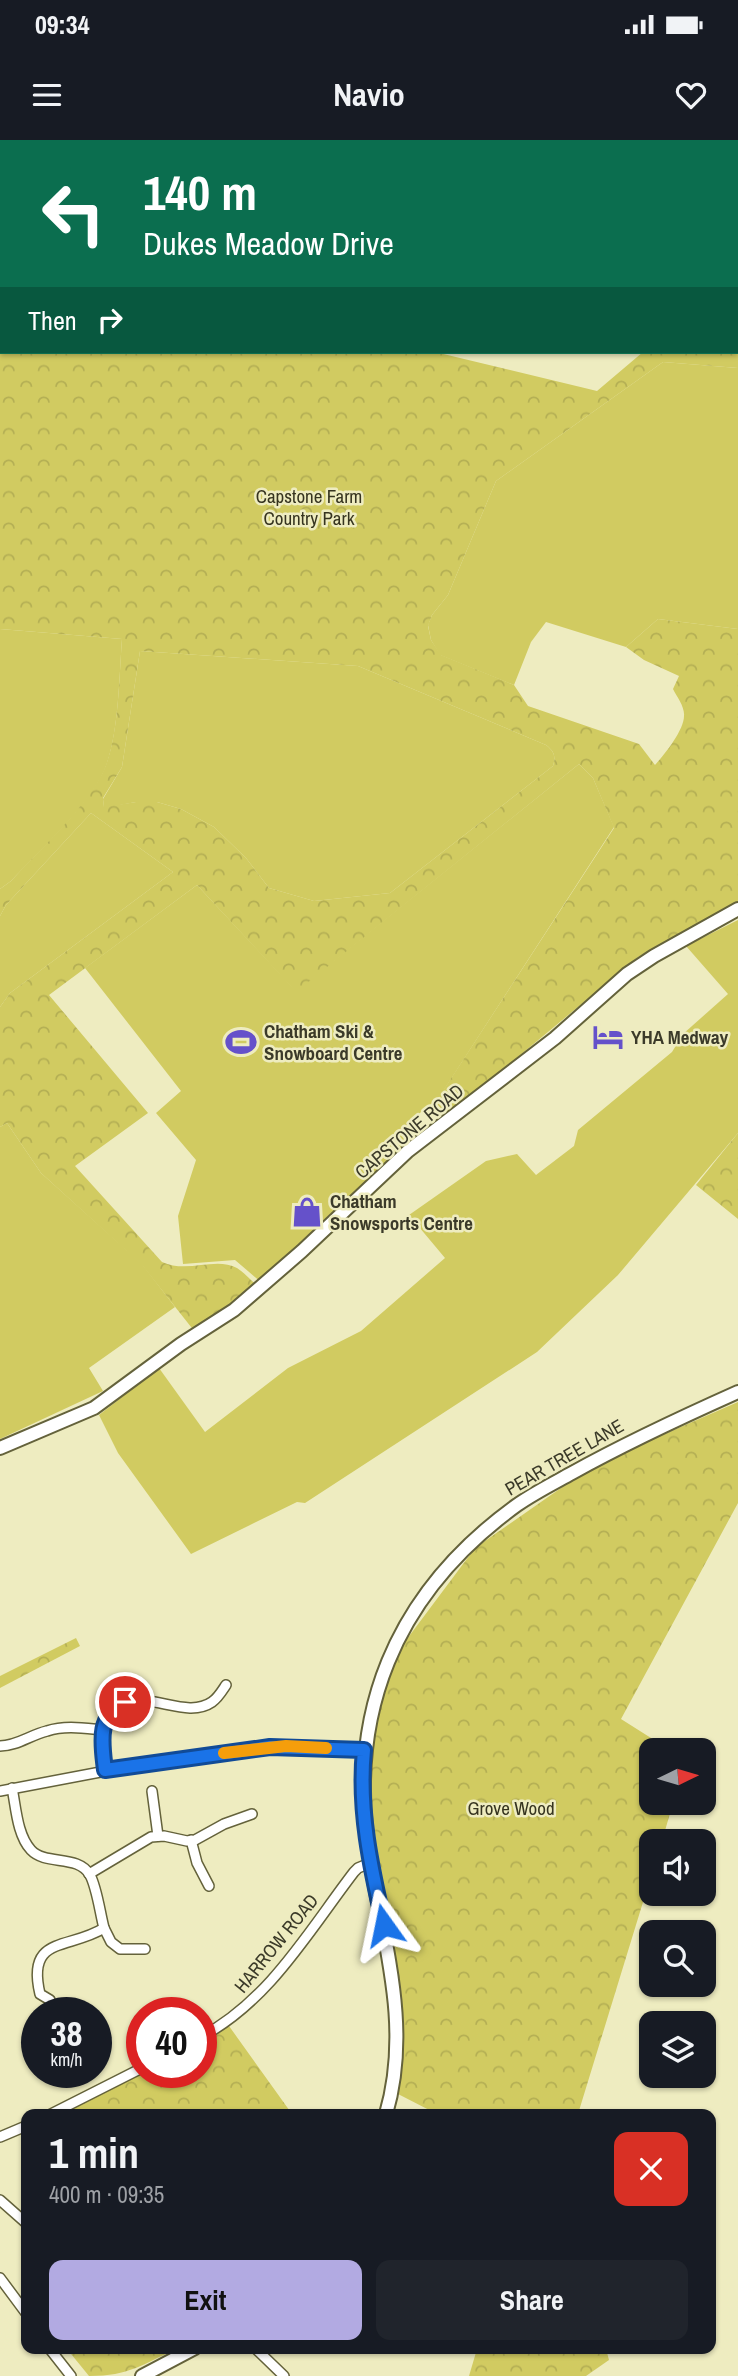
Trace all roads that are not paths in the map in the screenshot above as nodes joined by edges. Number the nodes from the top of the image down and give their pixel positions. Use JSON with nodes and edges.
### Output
{"nodes":[{"id":1,"x":738,"y":909,"type":"edge"},
{"id":2,"x":738,"y":1392,"type":"edge"},
{"id":3,"x":0,"y":1448,"type":"edge"},
{"id":4,"x":226,"y":1685,"type":"dead end"},
{"id":5,"x":102,"y":1730,"type":"junction"},
{"id":6,"x":0,"y":1746,"type":"edge"},
{"id":7,"x":364,"y":1750,"type":"junction"},
{"id":8,"x":105,"y":1770,"type":"junction"},
{"id":9,"x":12,"y":1788,"type":"junction"},
{"id":10,"x":0,"y":1791,"type":"edge"},
{"id":11,"x":152,"y":1791,"type":"dead end"},
{"id":12,"x":252,"y":1814,"type":"dead end"},
{"id":13,"x":158,"y":1836,"type":"junction"},
{"id":14,"x":191,"y":1840,"type":"junction"},
{"id":15,"x":370,"y":1863,"type":"junction"},
{"id":16,"x":89,"y":1874,"type":"junction"},
{"id":17,"x":209,"y":1886,"type":"dead end"},
{"id":18,"x":104,"y":1928,"type":"junction"},
{"id":19,"x":145,"y":1949,"type":"dead end"},
{"id":20,"x":45,"y":1997,"type":"edge"},
{"id":21,"x":217,"y":2028,"type":"edge"},
{"id":22,"x":126,"y":2076,"type":"edge"},
{"id":23,"x":61,"y":2109,"type":"edge"},
{"id":24,"x":387,"y":2109,"type":"edge"},
{"id":25,"x":21,"y":2128,"type":"edge"},
{"id":26,"x":0,"y":2137,"type":"edge"},
{"id":27,"x":0,"y":2200,"type":"edge"},
{"id":28,"x":21,"y":2219,"type":"edge"},
{"id":29,"x":0,"y":2278,"type":"edge"},
{"id":30,"x":21,"y":2306,"type":"edge"},
{"id":31,"x":54,"y":2354,"type":"edge"},
{"id":32,"x":184,"y":2354,"type":"edge"},
{"id":33,"x":261,"y":2354,"type":"edge"},
{"id":34,"x":149,"y":2374,"type":"edge"},
{"id":35,"x":71,"y":2376,"type":"edge"},
{"id":36,"x":284,"y":2376,"type":"edge"}],
"edges":[{"from":1,"to":3,"type":"street","name":"CAPSTONE ROAD"},
{"from":2,"to":7,"type":"street","name":"PEAR TREE LANE"},
{"from":4,"to":5,"type":"street"},
{"from":5,"to":6,"type":"street"},
{"from":5,"to":8,"type":"street"},
{"from":7,"to":8,"type":"street"},
{"from":7,"to":15,"type":"street","name":"PEAR TREE LANE"},
{"from":8,"to":9,"type":"street"},
{"from":9,"to":10,"type":"street"},
{"from":9,"to":16,"type":"street"},
{"from":11,"to":13,"type":"street"},
{"from":12,"to":14,"type":"street"},
{"from":13,"to":14,"type":"street"},
{"from":13,"to":16,"type":"street"},
{"from":14,"to":17,"type":"street"},
{"from":15,"to":21,"type":"street","name":"HARROW ROAD"},
{"from":15,"to":24,"type":"street","name":"PEAR TREE LANE"},
{"from":16,"to":18,"type":"street"},
{"from":18,"to":19,"type":"street"},
{"from":18,"to":20,"type":"street"},
{"from":22,"to":23,"type":"street"},
{"from":25,"to":26,"type":"street"},
{"from":27,"to":28,"type":"street"},
{"from":29,"to":30,"type":"street"},
{"from":31,"to":35,"type":"street"},
{"from":32,"to":34,"type":"street"},
{"from":33,"to":36,"type":"street"}]}
